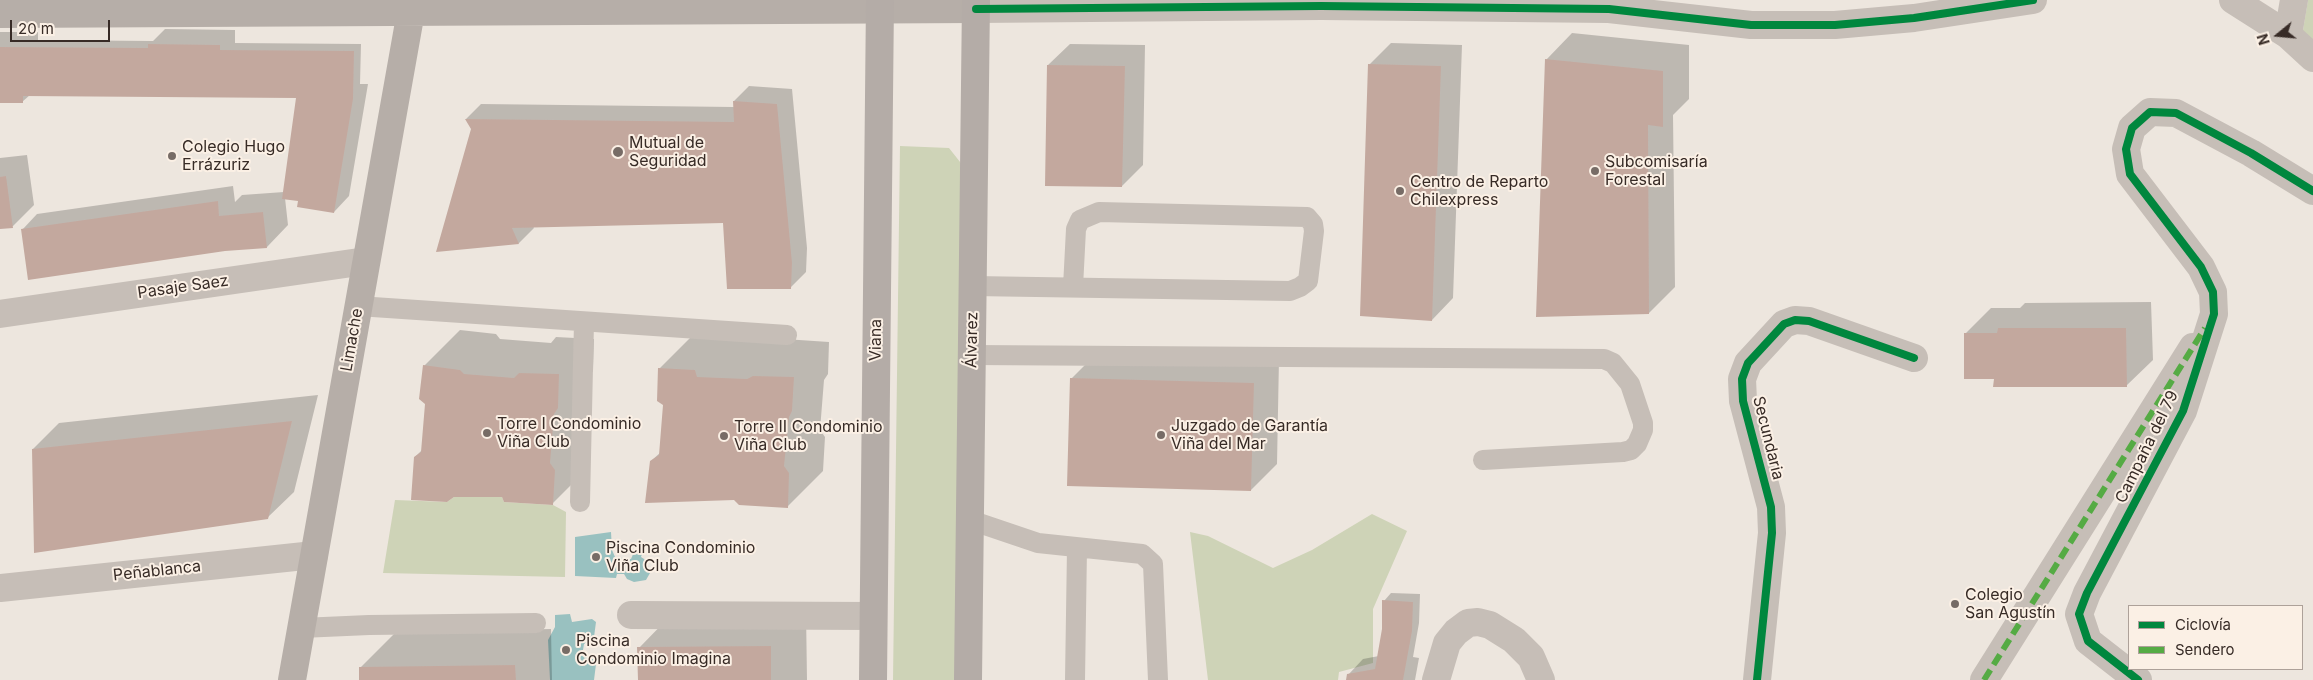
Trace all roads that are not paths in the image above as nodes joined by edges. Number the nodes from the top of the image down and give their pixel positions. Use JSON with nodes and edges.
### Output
{"nodes":[{"id":1,"x":2233,"y":0,"type":"edge"},
{"id":2,"x":2294,"y":0,"type":"edge"},
{"id":3,"x":2022,"y":1,"type":"edge"},
{"id":4,"x":976,"y":4,"type":"edge"},
{"id":5,"x":880,"y":5,"type":"edge"},
{"id":6,"x":412,"y":6,"type":"edge"},
{"id":7,"x":0,"y":14,"type":"edge"},
{"id":8,"x":2288,"y":35,"type":"junction"},
{"id":9,"x":2313,"y":58,"type":"edge"},
{"id":10,"x":2313,"y":190,"type":"edge"},
{"id":11,"x":366,"y":261,"type":"junction"},
{"id":12,"x":973,"y":286,"type":"junction"},
{"id":13,"x":1073,"y":287,"type":"junction"},
{"id":14,"x":358,"y":306,"type":"junction"},
{"id":15,"x":0,"y":314,"type":"edge"},
{"id":16,"x":2214,"y":314,"type":"junction"},
{"id":17,"x":584,"y":322,"type":"junction"},
{"id":18,"x":787,"y":336,"type":"dead end"},
{"id":19,"x":972,"y":355,"type":"junction"},
{"id":20,"x":1914,"y":358,"type":"dead end"},
{"id":21,"x":1482,"y":460,"type":"dead end"},
{"id":22,"x":580,"y":502,"type":"dead end"},
{"id":23,"x":970,"y":520,"type":"junction"},
{"id":24,"x":1077,"y":548,"type":"junction"},
{"id":25,"x":314,"y":555,"type":"junction"},
{"id":26,"x":0,"y":588,"type":"edge"},
{"id":27,"x":631,"y":615,"type":"dead end"},
{"id":28,"x":874,"y":616,"type":"junction"},
{"id":29,"x":536,"y":623,"type":"dead end"},
{"id":30,"x":301,"y":628,"type":"junction"},
{"id":31,"x":292,"y":680,"type":"edge"},
{"id":32,"x":873,"y":680,"type":"edge"},
{"id":33,"x":968,"y":680,"type":"edge"},
{"id":34,"x":1075,"y":680,"type":"edge"},
{"id":35,"x":1158,"y":680,"type":"edge"},
{"id":36,"x":1436,"y":680,"type":"edge"},
{"id":37,"x":1541,"y":680,"type":"edge"},
{"id":38,"x":1757,"y":680,"type":"edge"},
{"id":39,"x":1984,"y":680,"type":"edge"},
{"id":40,"x":2138,"y":680,"type":"edge"}],
"edges":[{"from":1,"to":8,"type":"street"},
{"from":2,"to":8,"type":"street"},
{"from":3,"to":4,"type":"street"},
{"from":4,"to":5,"type":"main road"},
{"from":4,"to":12,"type":"main road","name":"Álvarez"},
{"from":5,"to":6,"type":"main road"},
{"from":5,"to":28,"type":"main road","name":"Viana"},
{"from":6,"to":7,"type":"main road"},
{"from":6,"to":11,"type":"main road","name":"Limache"},
{"from":8,"to":9,"type":"street"},
{"from":10,"to":16,"type":"street","name":"Campaña del 79"},
{"from":11,"to":14,"type":"main road","name":"Limache"},
{"from":11,"to":15,"type":"street","name":"Pasaje Saez"},
{"from":12,"to":13,"type":"lane"},
{"from":12,"to":19,"type":"main road","name":"Álvarez"},
{"from":13,"to":13,"type":"lane"},
{"from":14,"to":17,"type":"lane"},
{"from":14,"to":25,"type":"main road","name":"Limache"},
{"from":16,"to":39,"type":"street","name":"Campaña del 79"},
{"from":16,"to":40,"type":"street","name":"Campaña del 79"},
{"from":17,"to":18,"type":"lane"},
{"from":17,"to":22,"type":"lane"},
{"from":19,"to":21,"type":"lane"},
{"from":19,"to":23,"type":"main road","name":"Álvarez"},
{"from":20,"to":38,"type":"street","name":"Secundaria"},
{"from":23,"to":24,"type":"lane"},
{"from":23,"to":33,"type":"main road","name":"Álvarez"},
{"from":24,"to":34,"type":"lane"},
{"from":24,"to":35,"type":"lane"},
{"from":25,"to":26,"type":"street","name":"Peñablanca"},
{"from":25,"to":30,"type":"main road","name":"Limache"},
{"from":27,"to":28,"type":"street"},
{"from":28,"to":32,"type":"main road","name":"Viana"},
{"from":29,"to":30,"type":"lane"},
{"from":30,"to":31,"type":"main road","name":"Limache"},
{"from":36,"to":37,"type":"street"}]}
